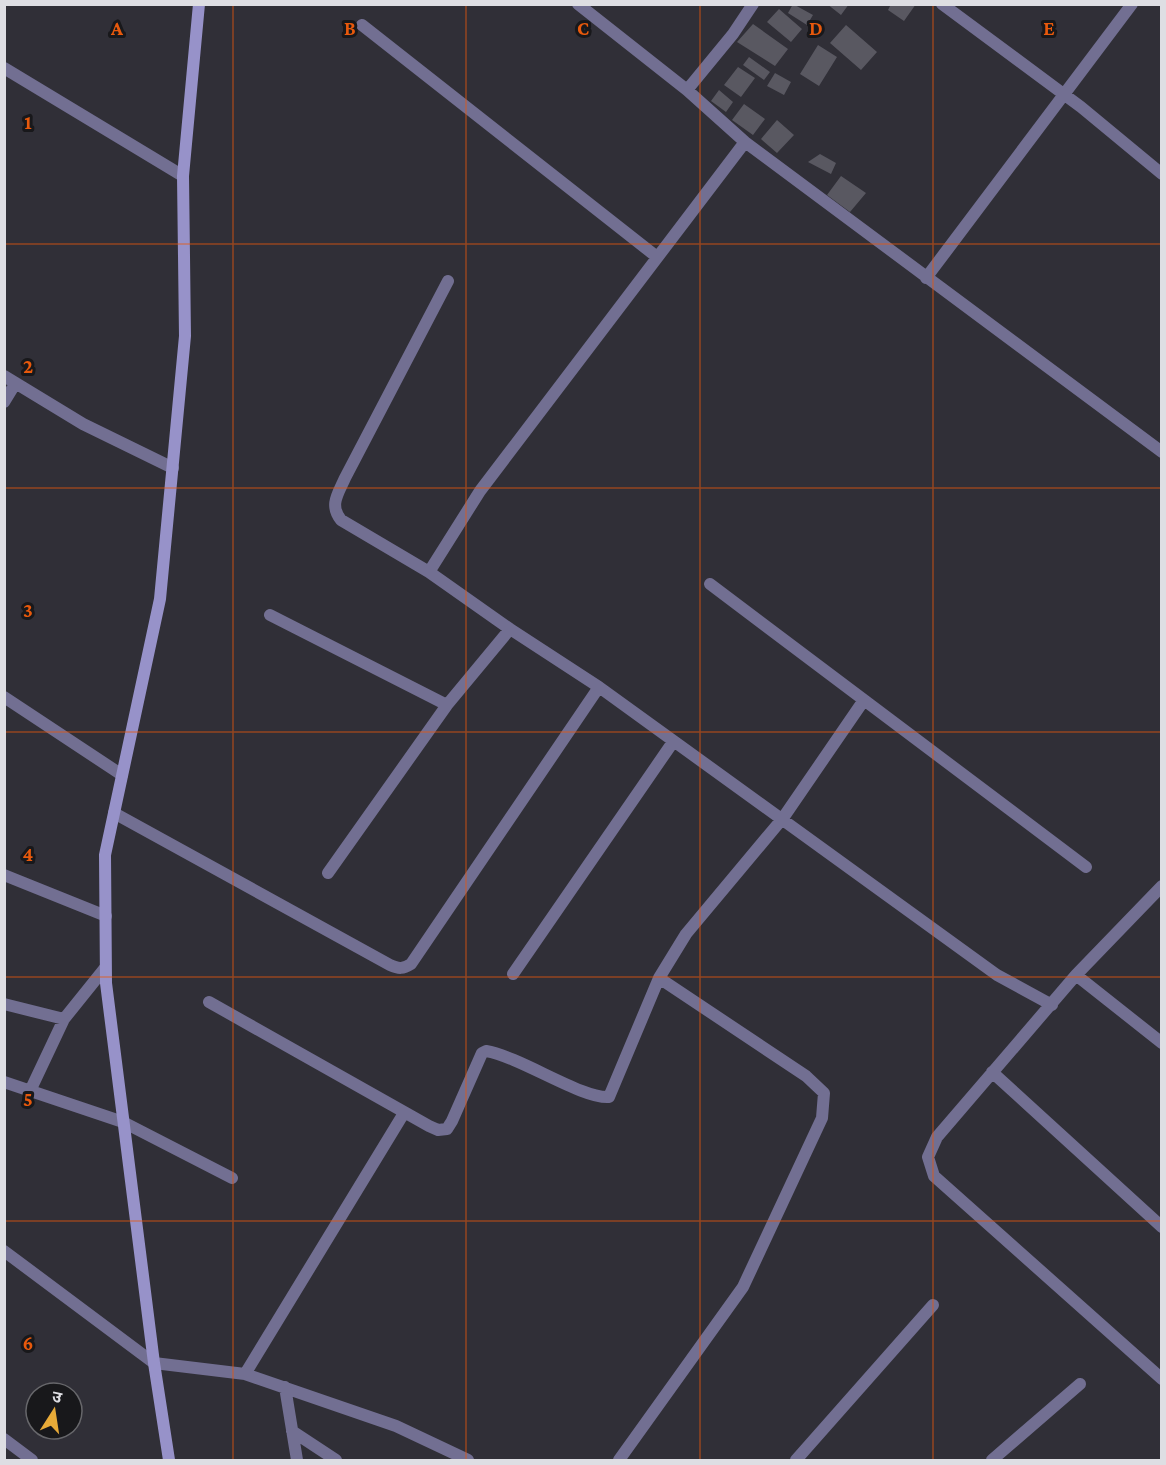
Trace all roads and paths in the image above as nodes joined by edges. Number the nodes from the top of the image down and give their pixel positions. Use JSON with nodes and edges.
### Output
{"nodes":[{"id":1,"x":199,"y":4,"type":"edge"},
{"id":2,"x":578,"y":4,"type":"edge"},
{"id":3,"x":600,"y":4,"type":"edge"},
{"id":4,"x":753,"y":4,"type":"edge"},
{"id":5,"x":942,"y":4,"type":"edge"},
{"id":6,"x":1132,"y":4,"type":"edge"},
{"id":7,"x":592,"y":16,"type":"junction"},
{"id":8,"x":362,"y":25,"type":"dead end"},
{"id":9,"x":4,"y":68,"type":"edge"},
{"id":10,"x":687,"y":90,"type":"junction"},
{"id":11,"x":1063,"y":93,"type":"junction"},
{"id":12,"x":745,"y":142,"type":"junction"},
{"id":13,"x":1161,"y":174,"type":"edge"},
{"id":14,"x":183,"y":176,"type":"junction"},
{"id":15,"x":657,"y":257,"type":"junction"},
{"id":16,"x":926,"y":278,"type":"junction"},
{"id":17,"x":448,"y":281,"type":"dead end"},
{"id":18,"x":4,"y":376,"type":"edge"},
{"id":19,"x":15,"y":384,"type":"junction"},
{"id":20,"x":4,"y":402,"type":"edge"},
{"id":21,"x":1161,"y":452,"type":"edge"},
{"id":22,"x":173,"y":468,"type":"junction"},
{"id":23,"x":429,"y":572,"type":"junction"},
{"id":24,"x":710,"y":584,"type":"dead end"},
{"id":25,"x":270,"y":615,"type":"dead end"},
{"id":26,"x":510,"y":629,"type":"junction"},
{"id":27,"x":599,"y":687,"type":"junction"},
{"id":28,"x":4,"y":697,"type":"edge"},
{"id":29,"x":864,"y":700,"type":"junction"},
{"id":30,"x":447,"y":705,"type":"junction"},
{"id":31,"x":673,"y":742,"type":"junction"},
{"id":32,"x":122,"y":775,"type":"junction"},
{"id":33,"x":114,"y":813,"type":"junction"},
{"id":34,"x":783,"y":818,"type":"junction"},
{"id":35,"x":1086,"y":867,"type":"dead end"},
{"id":36,"x":328,"y":873,"type":"dead end"},
{"id":37,"x":4,"y":875,"type":"edge"},
{"id":38,"x":1161,"y":886,"type":"edge"},
{"id":39,"x":106,"y":916,"type":"junction"},
{"id":40,"x":105,"y":968,"type":"junction"},
{"id":41,"x":513,"y":974,"type":"dead end"},
{"id":42,"x":1076,"y":975,"type":"junction"},
{"id":43,"x":659,"y":978,"type":"junction"},
{"id":44,"x":209,"y":1002,"type":"dead end"},
{"id":45,"x":4,"y":1004,"type":"edge"},
{"id":46,"x":1052,"y":1005,"type":"junction"},
{"id":47,"x":64,"y":1019,"type":"junction"},
{"id":48,"x":1161,"y":1043,"type":"edge"},
{"id":49,"x":992,"y":1072,"type":"junction"},
{"id":50,"x":4,"y":1082,"type":"edge"},
{"id":51,"x":30,"y":1091,"type":"junction"},
{"id":52,"x":405,"y":1113,"type":"junction"},
{"id":53,"x":123,"y":1122,"type":"junction"},
{"id":54,"x":232,"y":1178,"type":"dead end"},
{"id":55,"x":1161,"y":1227,"type":"edge"},
{"id":56,"x":4,"y":1251,"type":"edge"},
{"id":57,"x":933,"y":1305,"type":"dead end"},
{"id":58,"x":154,"y":1363,"type":"junction"},
{"id":59,"x":245,"y":1374,"type":"junction"},
{"id":60,"x":1161,"y":1379,"type":"edge"},
{"id":61,"x":1080,"y":1384,"type":"dead end"},
{"id":62,"x":285,"y":1387,"type":"junction"},
{"id":63,"x":292,"y":1431,"type":"junction"},
{"id":64,"x":4,"y":1439,"type":"edge"},
{"id":65,"x":32,"y":1461,"type":"edge"},
{"id":66,"x":169,"y":1461,"type":"edge"},
{"id":67,"x":297,"y":1461,"type":"edge"},
{"id":68,"x":336,"y":1461,"type":"edge"},
{"id":69,"x":468,"y":1461,"type":"edge"},
{"id":70,"x":619,"y":1461,"type":"edge"},
{"id":71,"x":796,"y":1461,"type":"edge"},
{"id":72,"x":992,"y":1461,"type":"edge"}],
"edges":[{"from":1,"to":14,"type":"street"},
{"from":2,"to":7,"type":"street"},
{"from":3,"to":7,"type":"street"},
{"from":4,"to":10,"type":"street"},
{"from":5,"to":11,"type":"street"},
{"from":6,"to":11,"type":"street"},
{"from":7,"to":10,"type":"street"},
{"from":8,"to":15,"type":"street"},
{"from":9,"to":14,"type":"street"},
{"from":10,"to":12,"type":"street"},
{"from":11,"to":13,"type":"street"},
{"from":11,"to":16,"type":"street"},
{"from":12,"to":15,"type":"street"},
{"from":12,"to":16,"type":"street"},
{"from":14,"to":22,"type":"street"},
{"from":15,"to":23,"type":"street"},
{"from":16,"to":21,"type":"street"},
{"from":17,"to":23,"type":"street"},
{"from":18,"to":19,"type":"street"},
{"from":19,"to":20,"type":"street"},
{"from":19,"to":22,"type":"street"},
{"from":22,"to":32,"type":"street"},
{"from":23,"to":26,"type":"street"},
{"from":24,"to":29,"type":"street"},
{"from":25,"to":30,"type":"street"},
{"from":26,"to":27,"type":"street"},
{"from":26,"to":30,"type":"street"},
{"from":27,"to":31,"type":"street"},
{"from":27,"to":33,"type":"street"},
{"from":28,"to":32,"type":"street"},
{"from":29,"to":34,"type":"street"},
{"from":29,"to":35,"type":"street"},
{"from":30,"to":36,"type":"street"},
{"from":31,"to":34,"type":"street"},
{"from":31,"to":41,"type":"street"},
{"from":32,"to":33,"type":"street"},
{"from":33,"to":39,"type":"street"},
{"from":34,"to":43,"type":"street"},
{"from":34,"to":46,"type":"street"},
{"from":37,"to":39,"type":"street"},
{"from":38,"to":42,"type":"street"},
{"from":39,"to":40,"type":"street"},
{"from":40,"to":47,"type":"street"},
{"from":40,"to":53,"type":"street"},
{"from":42,"to":46,"type":"street"},
{"from":42,"to":48,"type":"street"},
{"from":43,"to":52,"type":"street"},
{"from":43,"to":70,"type":"street"},
{"from":44,"to":52,"type":"street"},
{"from":45,"to":47,"type":"street"},
{"from":46,"to":49,"type":"street"},
{"from":47,"to":51,"type":"street"},
{"from":49,"to":55,"type":"street"},
{"from":49,"to":60,"type":"street"},
{"from":50,"to":51,"type":"street"},
{"from":51,"to":53,"type":"street"},
{"from":52,"to":59,"type":"street"},
{"from":53,"to":54,"type":"street"},
{"from":53,"to":58,"type":"street"},
{"from":56,"to":58,"type":"street"},
{"from":57,"to":71,"type":"street"},
{"from":58,"to":59,"type":"street"},
{"from":58,"to":66,"type":"street"},
{"from":59,"to":62,"type":"street"},
{"from":61,"to":72,"type":"street"},
{"from":62,"to":63,"type":"street"},
{"from":62,"to":69,"type":"street"},
{"from":63,"to":67,"type":"street"},
{"from":63,"to":68,"type":"street"},
{"from":64,"to":65,"type":"street"}]}
